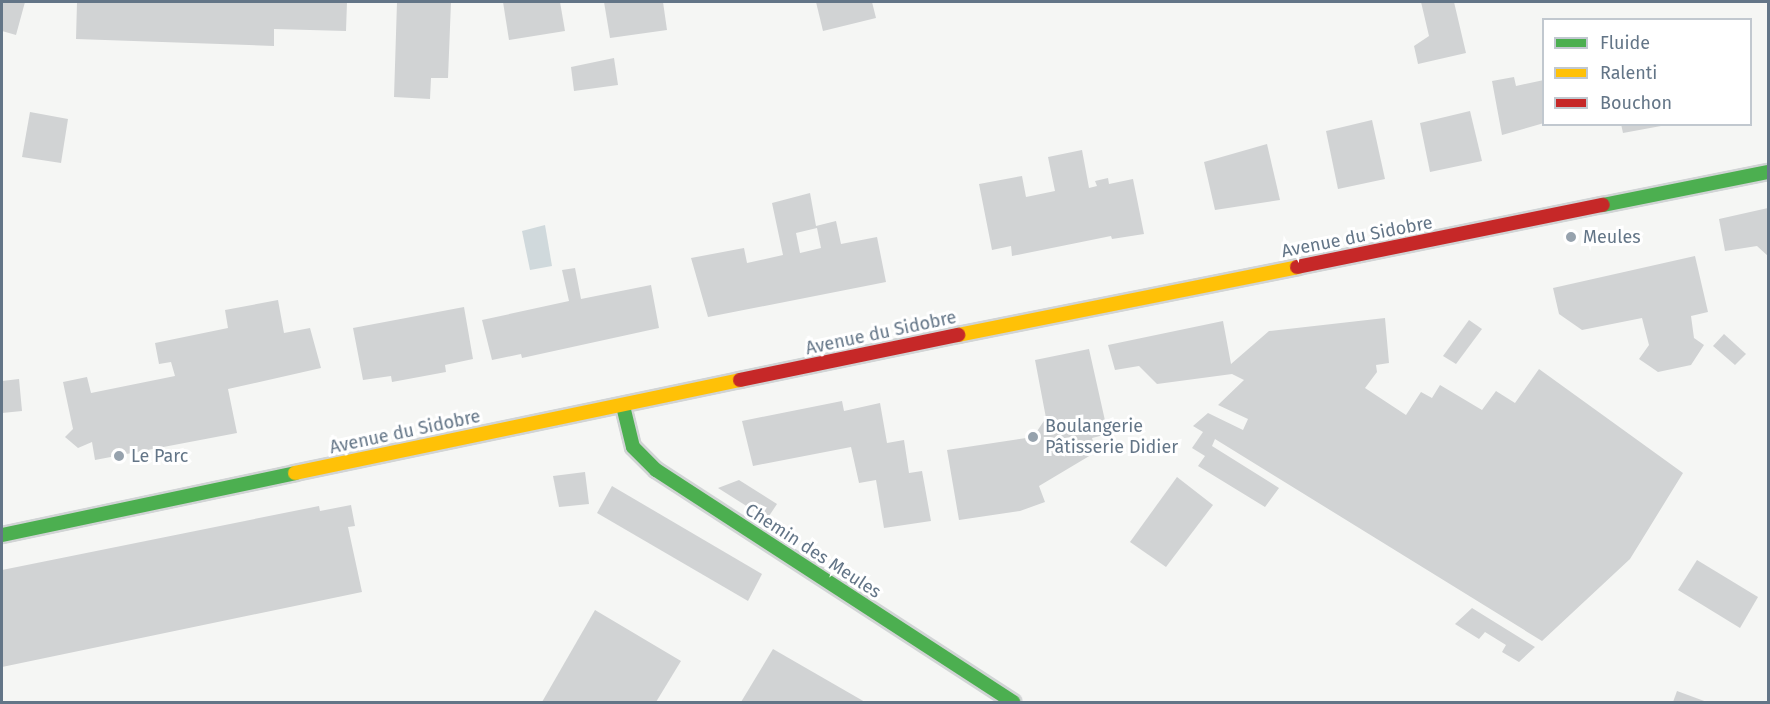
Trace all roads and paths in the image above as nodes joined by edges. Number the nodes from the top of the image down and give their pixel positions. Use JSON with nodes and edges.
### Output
{"nodes":[{"id":1,"x":1768,"y":172,"type":"edge"},
{"id":2,"x":622,"y":406,"type":"junction"},
{"id":3,"x":2,"y":535,"type":"edge"},
{"id":4,"x":1013,"y":702,"type":"edge"}],
"edges":[{"from":1,"to":2,"type":"main road","name":"Avenue du Sidobre"},
{"from":2,"to":3,"type":"main road","name":"Avenue du Sidobre"},
{"from":2,"to":4,"type":"main road","name":"Chemin des Meules"}]}
